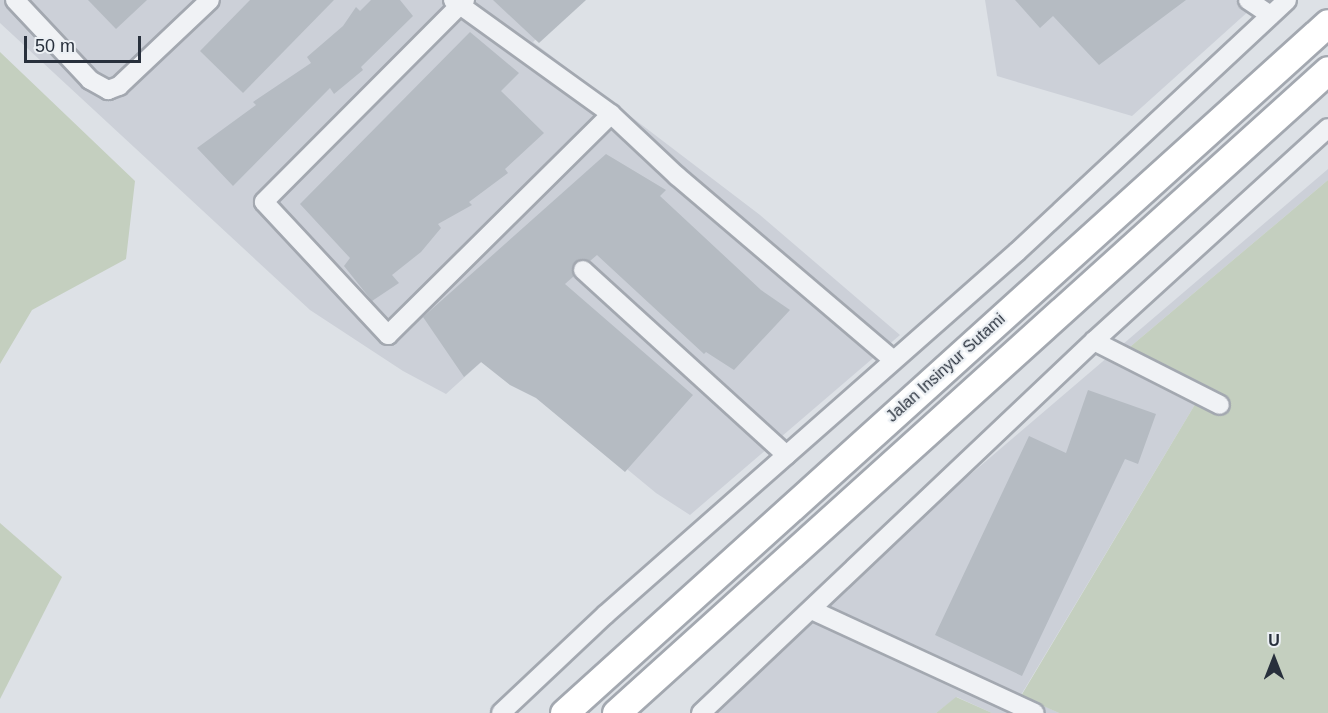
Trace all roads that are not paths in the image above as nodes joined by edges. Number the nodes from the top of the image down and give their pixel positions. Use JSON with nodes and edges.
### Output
{"nodes":[{"id":1,"x":15,"y":0,"type":"edge"},
{"id":2,"x":210,"y":0,"type":"edge"},
{"id":3,"x":1248,"y":0,"type":"edge"},
{"id":4,"x":1287,"y":0,"type":"edge"},
{"id":5,"x":459,"y":2,"type":"edge"},
{"id":6,"x":1270,"y":15,"type":"junction"},
{"id":7,"x":1328,"y":23,"type":"edge"},
{"id":8,"x":1328,"y":70,"type":"edge"},
{"id":9,"x":612,"y":114,"type":"junction"},
{"id":10,"x":1328,"y":128,"type":"edge"},
{"id":11,"x":583,"y":270,"type":"dead end"},
{"id":12,"x":1094,"y":342,"type":"junction"},
{"id":13,"x":893,"y":360,"type":"junction"},
{"id":14,"x":1220,"y":405,"type":"dead end"},
{"id":15,"x":786,"y":455,"type":"junction"},
{"id":16,"x":814,"y":610,"type":"junction"},
{"id":17,"x":501,"y":713,"type":"edge"},
{"id":18,"x":564,"y":713,"type":"edge"},
{"id":19,"x":616,"y":713,"type":"edge"},
{"id":20,"x":701,"y":713,"type":"edge"},
{"id":21,"x":1035,"y":713,"type":"edge"}],
"edges":[{"from":1,"to":2,"type":"street"},
{"from":3,"to":6,"type":"street"},
{"from":4,"to":6,"type":"street"},
{"from":5,"to":9,"type":"street"},
{"from":5,"to":9,"type":"street"},
{"from":6,"to":13,"type":"street"},
{"from":7,"to":18,"type":"highway","name":"Jalan Insinyur Sutami"},
{"from":8,"to":19,"type":"highway"},
{"from":9,"to":13,"type":"street"},
{"from":10,"to":12,"type":"street"},
{"from":11,"to":15,"type":"street"},
{"from":12,"to":14,"type":"street"},
{"from":12,"to":16,"type":"street"},
{"from":13,"to":15,"type":"street"},
{"from":15,"to":17,"type":"street"},
{"from":16,"to":20,"type":"street"},
{"from":16,"to":21,"type":"street"}]}
